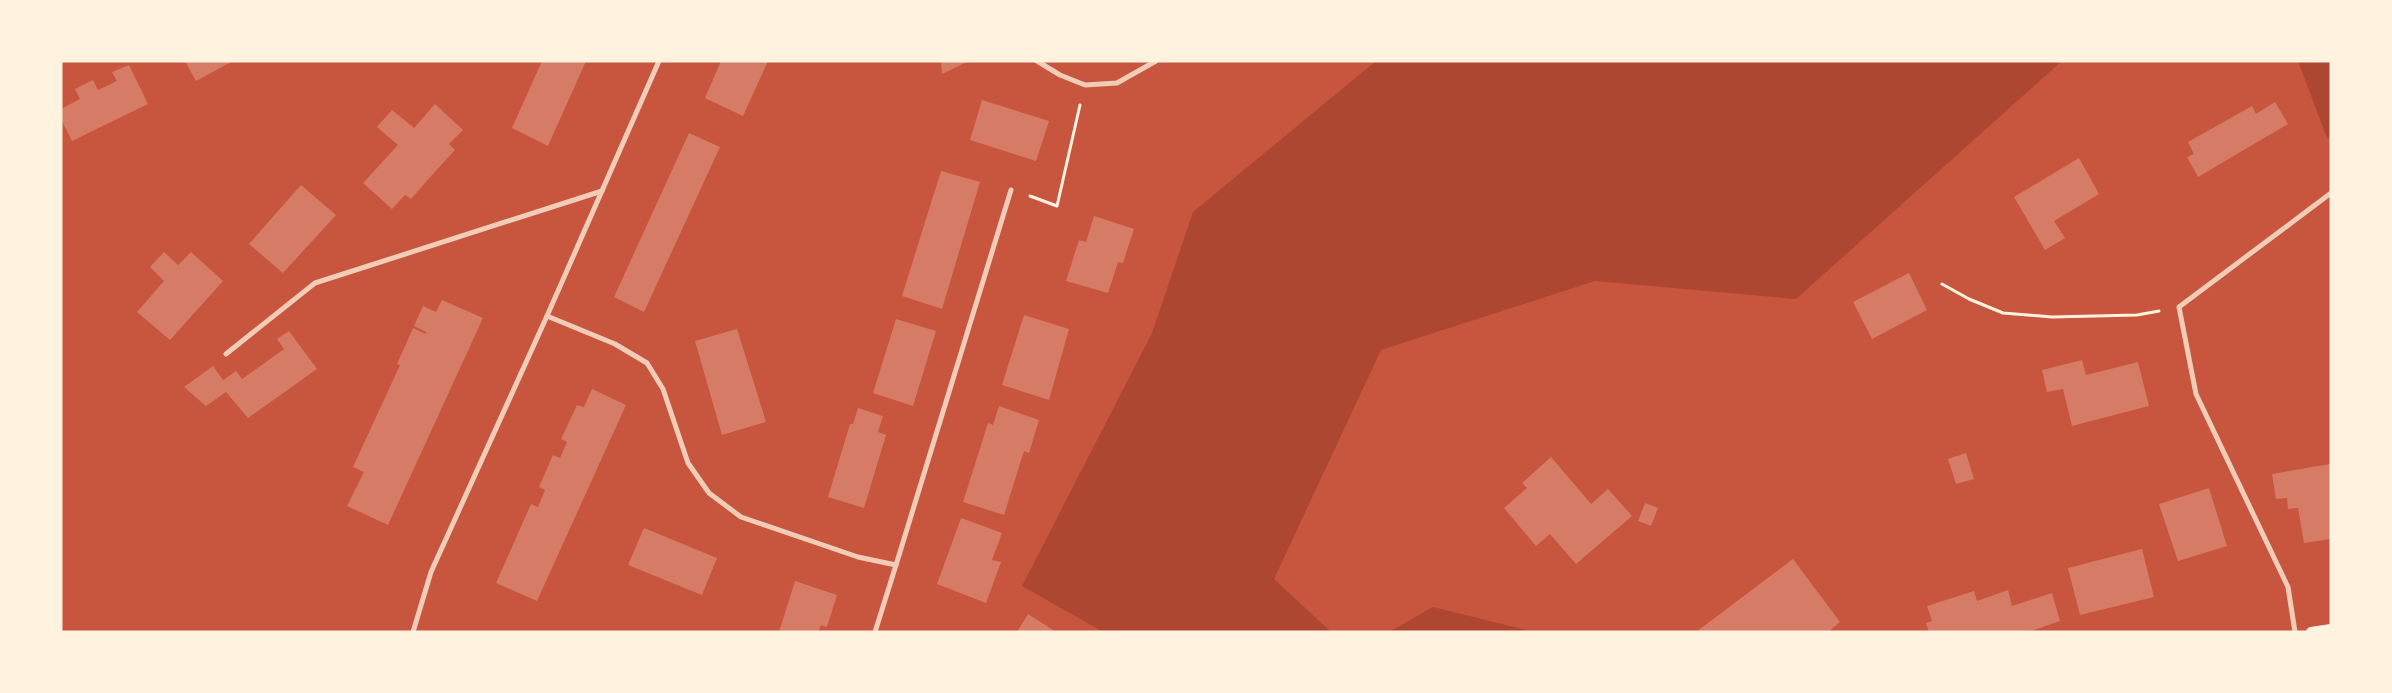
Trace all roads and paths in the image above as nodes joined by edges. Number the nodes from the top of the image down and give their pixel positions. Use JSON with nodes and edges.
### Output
{"nodes":[{"id":1,"x":659,"y":61,"type":"edge"},
{"id":2,"x":1037,"y":61,"type":"edge"},
{"id":3,"x":1156,"y":61,"type":"edge"},
{"id":4,"x":1085,"y":85,"type":"junction"},
{"id":5,"x":1011,"y":190,"type":"joint"},
{"id":6,"x":602,"y":191,"type":"junction"},
{"id":7,"x":2331,"y":193,"type":"edge"},
{"id":8,"x":1942,"y":284,"type":"dead end"},
{"id":9,"x":2179,"y":307,"type":"junction"},
{"id":10,"x":547,"y":316,"type":"junction"},
{"id":11,"x":226,"y":354,"type":"dead end"},
{"id":12,"x":896,"y":565,"type":"junction"},
{"id":13,"x":2331,"y":629,"type":"edge"},
{"id":14,"x":413,"y":632,"type":"edge"},
{"id":15,"x":875,"y":632,"type":"edge"},
{"id":16,"x":2295,"y":632,"type":"edge"},
{"id":17,"x":2311,"y":632,"type":"edge"}],
"edges":[{"from":1,"to":6,"type":"street"},
{"from":2,"to":4,"type":"street"},
{"from":3,"to":4,"type":"street"},
{"from":4,"to":5,"type":"path"},
{"from":5,"to":12,"type":"street"},
{"from":6,"to":10,"type":"street"},
{"from":6,"to":11,"type":"street"},
{"from":7,"to":9,"type":"street"},
{"from":8,"to":9,"type":"path"},
{"from":9,"to":16,"type":"street"},
{"from":10,"to":12,"type":"street"},
{"from":10,"to":14,"type":"street"},
{"from":12,"to":15,"type":"street"},
{"from":13,"to":17,"type":"main road"}]}
